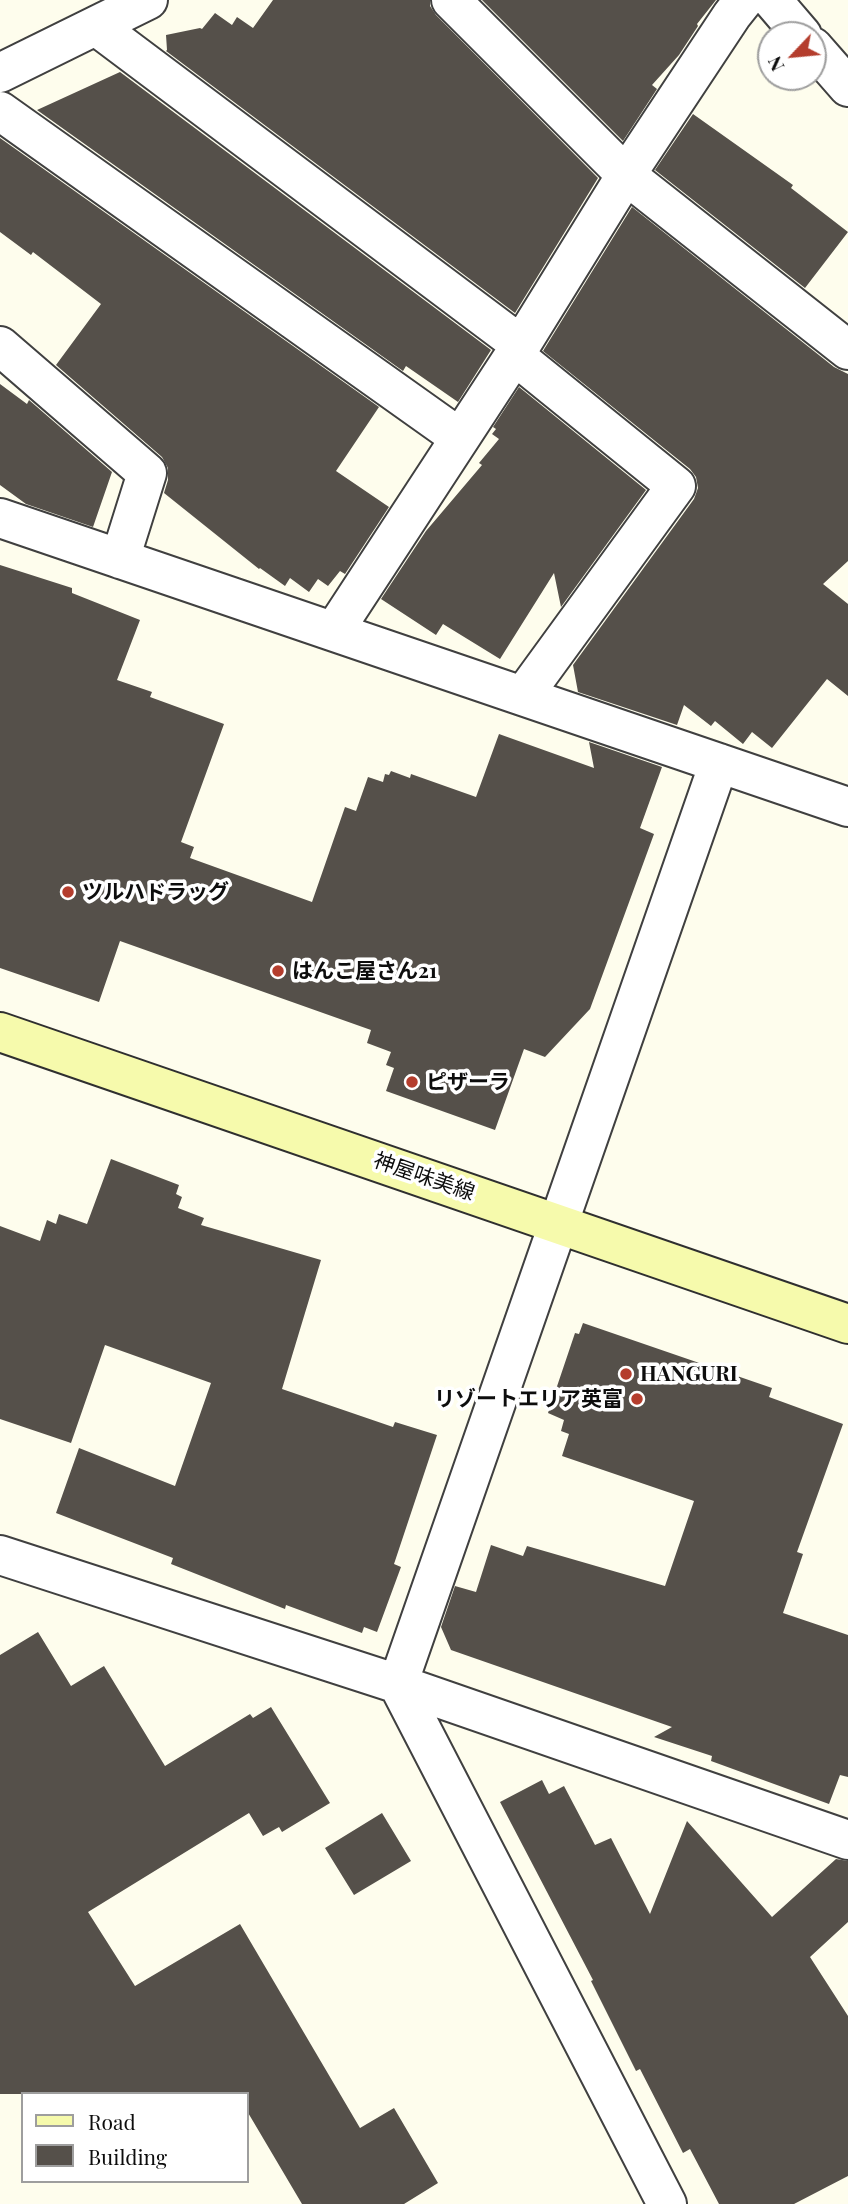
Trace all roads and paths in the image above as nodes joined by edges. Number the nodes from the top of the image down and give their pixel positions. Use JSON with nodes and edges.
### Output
{"nodes":[{"id":1,"x":148,"y":0,"type":"edge"},
{"id":2,"x":451,"y":0,"type":"edge"},
{"id":3,"x":744,"y":0,"type":"edge"},
{"id":4,"x":772,"y":0,"type":"edge"},
{"id":5,"x":790,"y":21,"type":"edge"},
{"id":6,"x":96,"y":26,"type":"junction"},
{"id":7,"x":827,"y":63,"type":"edge"},
{"id":8,"x":0,"y":73,"type":"edge"},
{"id":9,"x":848,"y":87,"type":"edge"},
{"id":10,"x":0,"y":111,"type":"edge"},
{"id":11,"x":626,"y":175,"type":"junction"},
{"id":12,"x":0,"y":346,"type":"edge"},
{"id":13,"x":517,"y":350,"type":"junction"},
{"id":14,"x":848,"y":350,"type":"edge"},
{"id":15,"x":460,"y":438,"type":"junction"},
{"id":16,"x":0,"y":519,"type":"edge"},
{"id":17,"x":120,"y":559,"type":"junction"},
{"id":18,"x":334,"y":631,"type":"junction"},
{"id":19,"x":523,"y":696,"type":"junction"},
{"id":20,"x":719,"y":763,"type":"junction"},
{"id":21,"x":848,"y":807,"type":"edge"},
{"id":22,"x":0,"y":1032,"type":"edge"},
{"id":23,"x":560,"y":1224,"type":"junction"},
{"id":24,"x":848,"y":1324,"type":"edge"},
{"id":25,"x":0,"y":1555,"type":"edge"},
{"id":26,"x":398,"y":1684,"type":"junction"},
{"id":27,"x":848,"y":1840,"type":"edge"},
{"id":28,"x":667,"y":2204,"type":"edge"}],
"edges":[{"from":1,"to":6,"type":"street"},
{"from":2,"to":11,"type":"street"},
{"from":3,"to":11,"type":"street"},
{"from":4,"to":5,"type":"street"},
{"from":6,"to":8,"type":"street"},
{"from":6,"to":13,"type":"street"},
{"from":7,"to":9,"type":"street"},
{"from":10,"to":15,"type":"street"},
{"from":11,"to":13,"type":"street"},
{"from":11,"to":14,"type":"street"},
{"from":12,"to":17,"type":"street"},
{"from":13,"to":15,"type":"street"},
{"from":13,"to":19,"type":"street"},
{"from":15,"to":18,"type":"street"},
{"from":16,"to":17,"type":"street"},
{"from":17,"to":18,"type":"street"},
{"from":18,"to":19,"type":"street"},
{"from":19,"to":20,"type":"street"},
{"from":20,"to":21,"type":"street"},
{"from":20,"to":23,"type":"street"},
{"from":22,"to":23,"type":"main road","name":"神屋味美線"},
{"from":23,"to":24,"type":"main road","name":"神屋味美線"},
{"from":23,"to":26,"type":"street"},
{"from":25,"to":26,"type":"street"},
{"from":26,"to":27,"type":"street"},
{"from":26,"to":28,"type":"street"}]}
